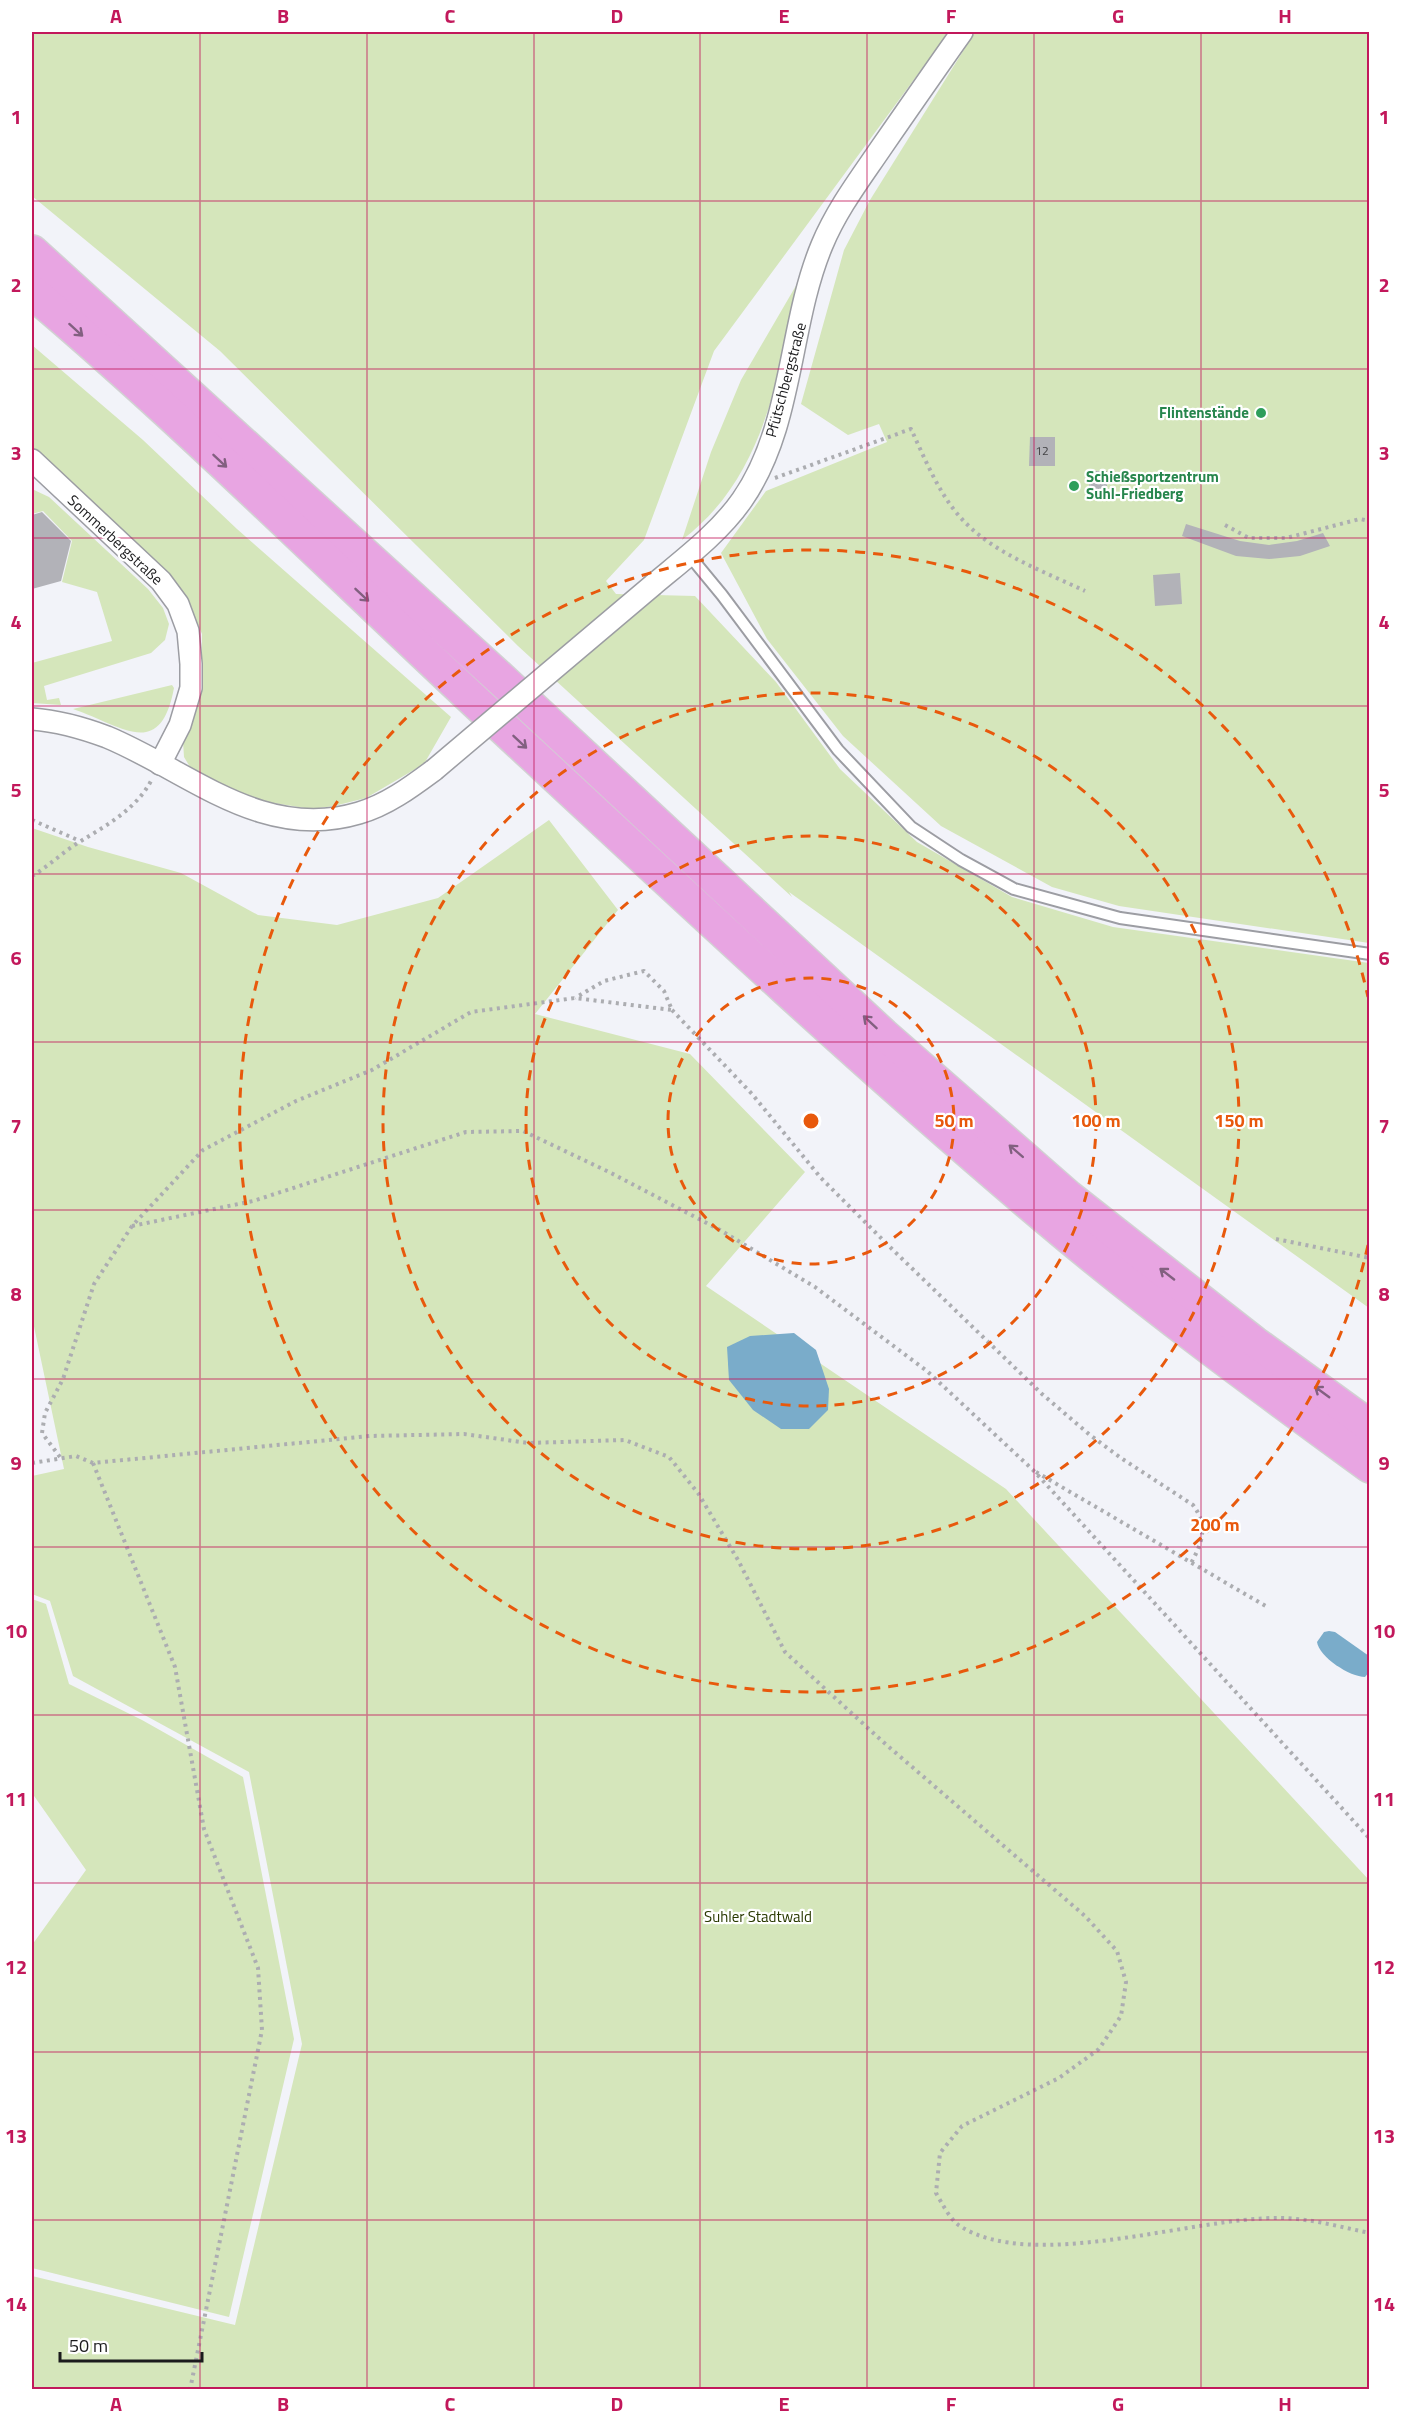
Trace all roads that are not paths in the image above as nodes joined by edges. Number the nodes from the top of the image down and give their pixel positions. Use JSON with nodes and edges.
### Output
{"nodes":[{"id":1,"x":962,"y":32,"type":"edge"},
{"id":2,"x":32,"y":252,"type":"edge"},
{"id":3,"x":32,"y":292,"type":"edge"},
{"id":4,"x":32,"y":460,"type":"edge"},
{"id":5,"x":689,"y":555,"type":"junction"},
{"id":6,"x":32,"y":719,"type":"edge"},
{"id":7,"x":160,"y":764,"type":"junction"},
{"id":8,"x":1370,"y":954,"type":"edge"},
{"id":9,"x":1370,"y":1427,"type":"edge"},
{"id":10,"x":1370,"y":1466,"type":"edge"}],
"edges":[{"from":1,"to":5,"type":"street","name":"Pfütschbergstraße"},
{"from":9,"to":2,"type":"highway","one_way":true},
{"from":3,"to":10,"type":"highway","one_way":true},
{"from":4,"to":7,"type":"street","name":"Sommerbergstraße"},
{"from":5,"to":7,"type":"street","name":"Pfütschbergstraße","bridge":true},
{"from":5,"to":8,"type":"lane"},
{"from":6,"to":7,"type":"street"}]}
